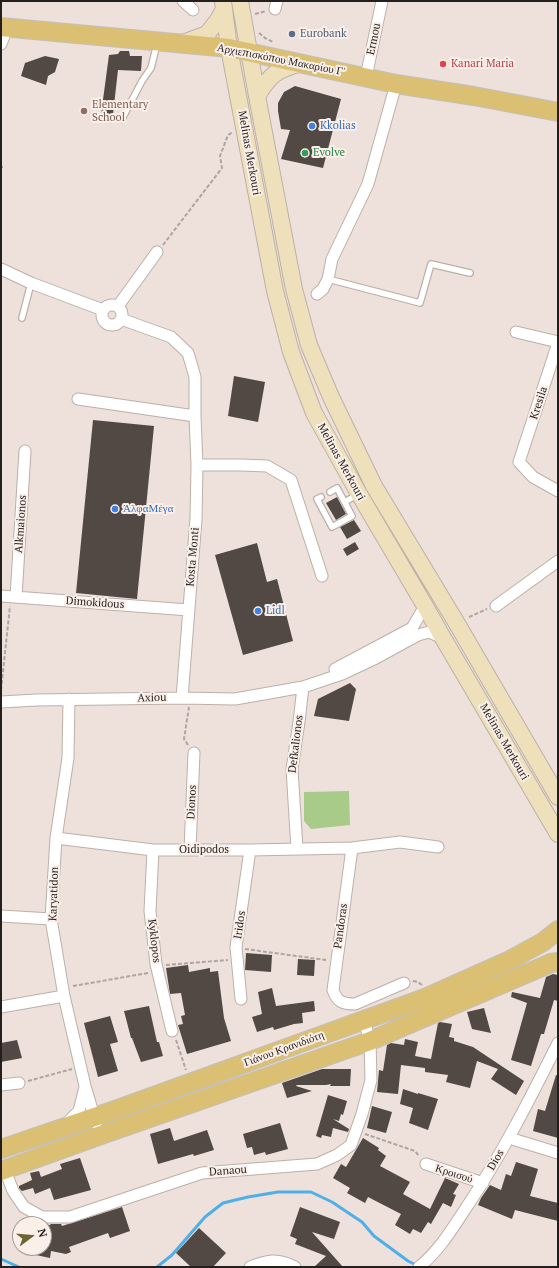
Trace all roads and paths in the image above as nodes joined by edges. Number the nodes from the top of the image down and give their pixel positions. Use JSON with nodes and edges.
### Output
{"nodes":[{"id":1,"x":183,"y":1,"type":"edge"},
{"id":2,"x":240,"y":1,"type":"edge"},
{"id":3,"x":382,"y":1,"type":"edge"},
{"id":4,"x":224,"y":5,"type":"edge"},
{"id":5,"x":276,"y":5,"type":"edge"},
{"id":6,"x":193,"y":10,"type":"dead end"},
{"id":7,"x":251,"y":16,"type":"dead end"},
{"id":8,"x":259,"y":32,"type":"dead end"},
{"id":9,"x":3,"y":33,"type":"edge"},
{"id":10,"x":158,"y":42,"type":"junction"},
{"id":11,"x":273,"y":42,"type":"dead end"},
{"id":12,"x":183,"y":43,"type":"junction"},
{"id":13,"x":229,"y":48,"type":"junction"},
{"id":14,"x":249,"y":52,"type":"junction"},
{"id":15,"x":301,"y":64,"type":"junction"},
{"id":16,"x":366,"y":77,"type":"junction"},
{"id":17,"x":396,"y":84,"type":"junction"},
{"id":18,"x":257,"y":96,"type":"junction"},
{"id":19,"x":558,"y":112,"type":"edge"},
{"id":20,"x":122,"y":119,"type":"dead end"},
{"id":21,"x":236,"y":130,"type":"dead end"},
{"id":22,"x":157,"y":252,"type":"joint"},
{"id":23,"x":1,"y":269,"type":"edge"},
{"id":24,"x":470,"y":273,"type":"dead end"},
{"id":25,"x":328,"y":279,"type":"junction"},
{"id":26,"x":31,"y":283,"type":"junction"},
{"id":27,"x":317,"y":294,"type":"dead end"},
{"id":28,"x":118,"y":306,"type":"junction"},
{"id":29,"x":103,"y":310,"type":"junction"},
{"id":30,"x":22,"y":318,"type":"dead end"},
{"id":31,"x":121,"y":319,"type":"junction"},
{"id":32,"x":516,"y":332,"type":"dead end"},
{"id":33,"x":558,"y":343,"type":"edge"},
{"id":34,"x":78,"y":399,"type":"dead end"},
{"id":35,"x":195,"y":416,"type":"junction"},
{"id":36,"x":25,"y":451,"type":"dead end"},
{"id":37,"x":197,"y":466,"type":"junction"},
{"id":38,"x":558,"y":490,"type":"edge"},
{"id":39,"x":330,"y":492,"type":"dead end"},
{"id":40,"x":359,"y":494,"type":"junction"},
{"id":41,"x":321,"y":497,"type":"dead end"},
{"id":42,"x":345,"y":502,"type":"junction"},
{"id":43,"x":558,"y":561,"type":"edge"},
{"id":44,"x":322,"y":576,"type":"dead end"},
{"id":45,"x":9,"y":597,"type":"edge"},
{"id":46,"x":425,"y":606,"type":"junction"},
{"id":47,"x":496,"y":606,"type":"joint"},
{"id":48,"x":189,"y":610,"type":"junction"},
{"id":49,"x":456,"y":622,"type":"junction"},
{"id":50,"x":443,"y":638,"type":"junction"},
{"id":51,"x":303,"y":687,"type":"junction"},
{"id":52,"x":1,"y":690,"type":"edge"},
{"id":53,"x":186,"y":698,"type":"junction"},
{"id":54,"x":69,"y":699,"type":"junction"},
{"id":55,"x":1,"y":702,"type":"edge"},
{"id":56,"x":194,"y":753,"type":"joint"},
{"id":57,"x":558,"y":797,"type":"edge"},
{"id":58,"x":558,"y":834,"type":"edge"},
{"id":59,"x":56,"y":838,"type":"junction"},
{"id":60,"x":438,"y":847,"type":"dead end"},
{"id":61,"x":352,"y":848,"type":"junction"},
{"id":62,"x":296,"y":849,"type":"junction"},
{"id":63,"x":153,"y":850,"type":"junction"},
{"id":64,"x":190,"y":850,"type":"junction"},
{"id":65,"x":250,"y":850,"type":"junction"},
{"id":66,"x":1,"y":916,"type":"edge"},
{"id":67,"x":51,"y":919,"type":"junction"},
{"id":68,"x":558,"y":930,"type":"edge"},
{"id":69,"x":236,"y":948,"type":"junction"},
{"id":70,"x":238,"y":960,"type":"junction"},
{"id":71,"x":336,"y":962,"type":"junction"},
{"id":72,"x":558,"y":962,"type":"edge"},
{"id":73,"x":158,"y":969,"type":"junction"},
{"id":74,"x":404,"y":983,"type":"dead end"},
{"id":75,"x":63,"y":992,"type":"junction"},
{"id":76,"x":241,"y":999,"type":"dead end"},
{"id":77,"x":1,"y":1007,"type":"edge"},
{"id":78,"x":364,"y":1021,"type":"junction"},
{"id":79,"x":172,"y":1031,"type":"joint"},
{"id":80,"x":370,"y":1041,"type":"junction"},
{"id":81,"x":558,"y":1043,"type":"edge"},
{"id":82,"x":81,"y":1067,"type":"junction"},
{"id":83,"x":19,"y":1083,"type":"joint"},
{"id":84,"x":190,"y":1083,"type":"junction"},
{"id":85,"x":1,"y":1085,"type":"edge"},
{"id":86,"x":85,"y":1086,"type":"junction"},
{"id":87,"x":115,"y":1110,"type":"junction"},
{"id":88,"x":94,"y":1117,"type":"junction"},
{"id":89,"x":63,"y":1127,"type":"junction"},
{"id":90,"x":356,"y":1131,"type":"junction"},
{"id":91,"x":101,"y":1135,"type":"junction"},
{"id":92,"x":509,"y":1138,"type":"junction"},
{"id":93,"x":1,"y":1149,"type":"edge"},
{"id":94,"x":558,"y":1153,"type":"edge"},
{"id":95,"x":426,"y":1164,"type":"joint"},
{"id":96,"x":3,"y":1170,"type":"edge"},
{"id":97,"x":483,"y":1183,"type":"junction"},
{"id":98,"x":250,"y":1267,"type":"edge"},
{"id":99,"x":295,"y":1267,"type":"edge"},
{"id":100,"x":419,"y":1267,"type":"edge"}],
"edges":[{"from":1,"to":6,"type":"street"},
{"from":2,"to":14,"type":"main road","name":"Melinas Merkouri"},
{"from":3,"to":16,"type":"street","name":"Ermou"},
{"from":4,"to":12,"type":"main road"},
{"from":4,"to":13,"type":"main road","name":"Melinas Merkouri"},
{"from":5,"to":7,"type":"path"},
{"from":8,"to":11,"type":"path"},
{"from":9,"to":10,"type":"main road","name":"Αρχιεπισκόπου Μακαρίου Γ'"},
{"from":10,"to":12,"type":"main road","name":"Αρχιεπισκόπου Μακαρίου Γ'"},
{"from":10,"to":20,"type":"lane"},
{"from":12,"to":13,"type":"main road","name":"Αρχιεπισκόπου Μακαρίου Γ'"},
{"from":13,"to":14,"type":"main road","name":"Αρχιεπισκόπου Μακαρίου Γ'"},
{"from":13,"to":40,"type":"main road","name":"Melinas Merkouri"},
{"from":14,"to":15,"type":"main road","name":"Αρχιεπισκόπου Μακαρίου Γ'"},
{"from":14,"to":18,"type":"main road","name":"Melinas Merkouri"},
{"from":15,"to":16,"type":"main road","name":"Αρχιεπισκόπου Μακαρίου Γ'"},
{"from":15,"to":18,"type":"main road"},
{"from":16,"to":17,"type":"main road","name":"Αρχιεπισκόπου Μακαρίου Γ'"},
{"from":17,"to":19,"type":"main road","name":"Αρχιεπισκόπου Μακαρίου Γ'"},
{"from":17,"to":25,"type":"street"},
{"from":18,"to":49,"type":"main road","name":"Melinas Merkouri"},
{"from":21,"to":22,"type":"path"},
{"from":22,"to":28,"type":"street"},
{"from":23,"to":26,"type":"street"},
{"from":24,"to":25,"type":"lane"},
{"from":25,"to":27,"type":"street"},
{"from":26,"to":29,"type":"street"},
{"from":26,"to":30,"type":"lane"},
{"from":28,"to":29,"type":"street"},
{"from":28,"to":31,"type":"street"},
{"from":29,"to":31,"type":"street"},
{"from":31,"to":35,"type":"street","name":"Kosta Monti"},
{"from":32,"to":33,"type":"street","name":"Kresila"},
{"from":33,"to":38,"type":"street","name":"Kresila"},
{"from":34,"to":35,"type":"street"},
{"from":35,"to":37,"type":"street","name":"Kosta Monti"},
{"from":36,"to":45,"type":"street","name":"Alkmaionos"},
{"from":37,"to":44,"type":"street"},
{"from":37,"to":48,"type":"street","name":"Kosta Monti"},
{"from":39,"to":42,"type":"lane"},
{"from":40,"to":42,"type":"lane"},
{"from":40,"to":46,"type":"main road","name":"Melinas Merkouri"},
{"from":41,"to":42,"type":"lane"},
{"from":43,"to":47,"type":"street"},
{"from":45,"to":48,"type":"street","name":"Dimokidous"},
{"from":45,"to":52,"type":"path"},
{"from":46,"to":50,"type":"main road","name":"Melinas Merkouri"},
{"from":46,"to":51,"type":"street","name":"Axiou"},
{"from":47,"to":49,"type":"path"},
{"from":48,"to":53,"type":"street","name":"Kosta Monti"},
{"from":49,"to":57,"type":"main road","name":"Melinas Merkouri"},
{"from":50,"to":51,"type":"street","name":"Axiou"},
{"from":50,"to":58,"type":"main road","name":"Melinas Merkouri"},
{"from":51,"to":53,"type":"street","name":"Axiou"},
{"from":51,"to":62,"type":"street","name":"Defkalionos"},
{"from":53,"to":54,"type":"street","name":"Axiou"},
{"from":53,"to":56,"type":"path"},
{"from":54,"to":55,"type":"street","name":"Axiou"},
{"from":54,"to":59,"type":"street","name":"Karyatidon"},
{"from":56,"to":64,"type":"street","name":"Dionos"},
{"from":59,"to":63,"type":"street","name":"Oidipodos"},
{"from":59,"to":67,"type":"street","name":"Karyatidon"},
{"from":60,"to":61,"type":"street","name":"Oidipodos"},
{"from":61,"to":62,"type":"street","name":"Oidipodos"},
{"from":61,"to":71,"type":"street","name":"Pandoras"},
{"from":62,"to":65,"type":"street","name":"Oidipodos"},
{"from":63,"to":64,"type":"street","name":"Oidipodos"},
{"from":63,"to":73,"type":"street","name":"Kyklopos"},
{"from":64,"to":65,"type":"street","name":"Oidipodos"},
{"from":65,"to":69,"type":"street","name":"Iridos"},
{"from":66,"to":67,"type":"street"},
{"from":67,"to":75,"type":"street","name":"Karyatidon"},
{"from":68,"to":78,"type":"main road","name":"Γιάνου Κρανιδιότη"},
{"from":69,"to":70,"type":"street","name":"Iridos"},
{"from":69,"to":71,"type":"path"},
{"from":70,"to":73,"type":"path"},
{"from":70,"to":76,"type":"street","name":"Iridos"},
{"from":71,"to":74,"type":"street","name":"Pandoras"},
{"from":72,"to":80,"type":"main road","name":"Γιάνου Κρανιδιότη"},
{"from":73,"to":75,"type":"path"},
{"from":73,"to":79,"type":"street","name":"Kyklopos"},
{"from":75,"to":77,"type":"street"},
{"from":75,"to":82,"type":"street","name":"Karyatidon"},
{"from":78,"to":80,"type":"street","name":"Danaou"},
{"from":78,"to":84,"type":"main road","name":"Γιάνου Κρανιδιότη"},
{"from":79,"to":84,"type":"path"},
{"from":80,"to":90,"type":"street","name":"Danaou"},
{"from":80,"to":91,"type":"main road","name":"Γιάνου Κρανιδιότη"},
{"from":81,"to":92,"type":"street","name":"Dios"},
{"from":82,"to":83,"type":"path"},
{"from":82,"to":86,"type":"street","name":"Karyatidon"},
{"from":83,"to":85,"type":"street"},
{"from":84,"to":87,"type":"main road","name":"Γιάνου Κρανιδιότη"},
{"from":86,"to":87,"type":"street","name":"Karyatidon"},
{"from":86,"to":88,"type":"street","name":"Karyatidon"},
{"from":86,"to":89,"type":"street","name":"Karyatidon"},
{"from":87,"to":88,"type":"main road","name":"Γιάνου Κρανιδιότη"},
{"from":88,"to":89,"type":"main road","name":"Γιάνου Κρανιδιότη"},
{"from":88,"to":91,"type":"street","name":"Karyatidon"},
{"from":89,"to":93,"type":"main road","name":"Γιάνου Κρανιδιότη"},
{"from":90,"to":95,"type":"path"},
{"from":90,"to":96,"type":"street","name":"Danaou"},
{"from":91,"to":96,"type":"main road","name":"Γιάνου Κρανιδιότη"},
{"from":92,"to":94,"type":"street"},
{"from":92,"to":97,"type":"street","name":"Dios"},
{"from":95,"to":97,"type":"street","name":"Κροισού"},
{"from":97,"to":100,"type":"street","name":"Dios"},
{"from":98,"to":99,"type":"street"}]}
